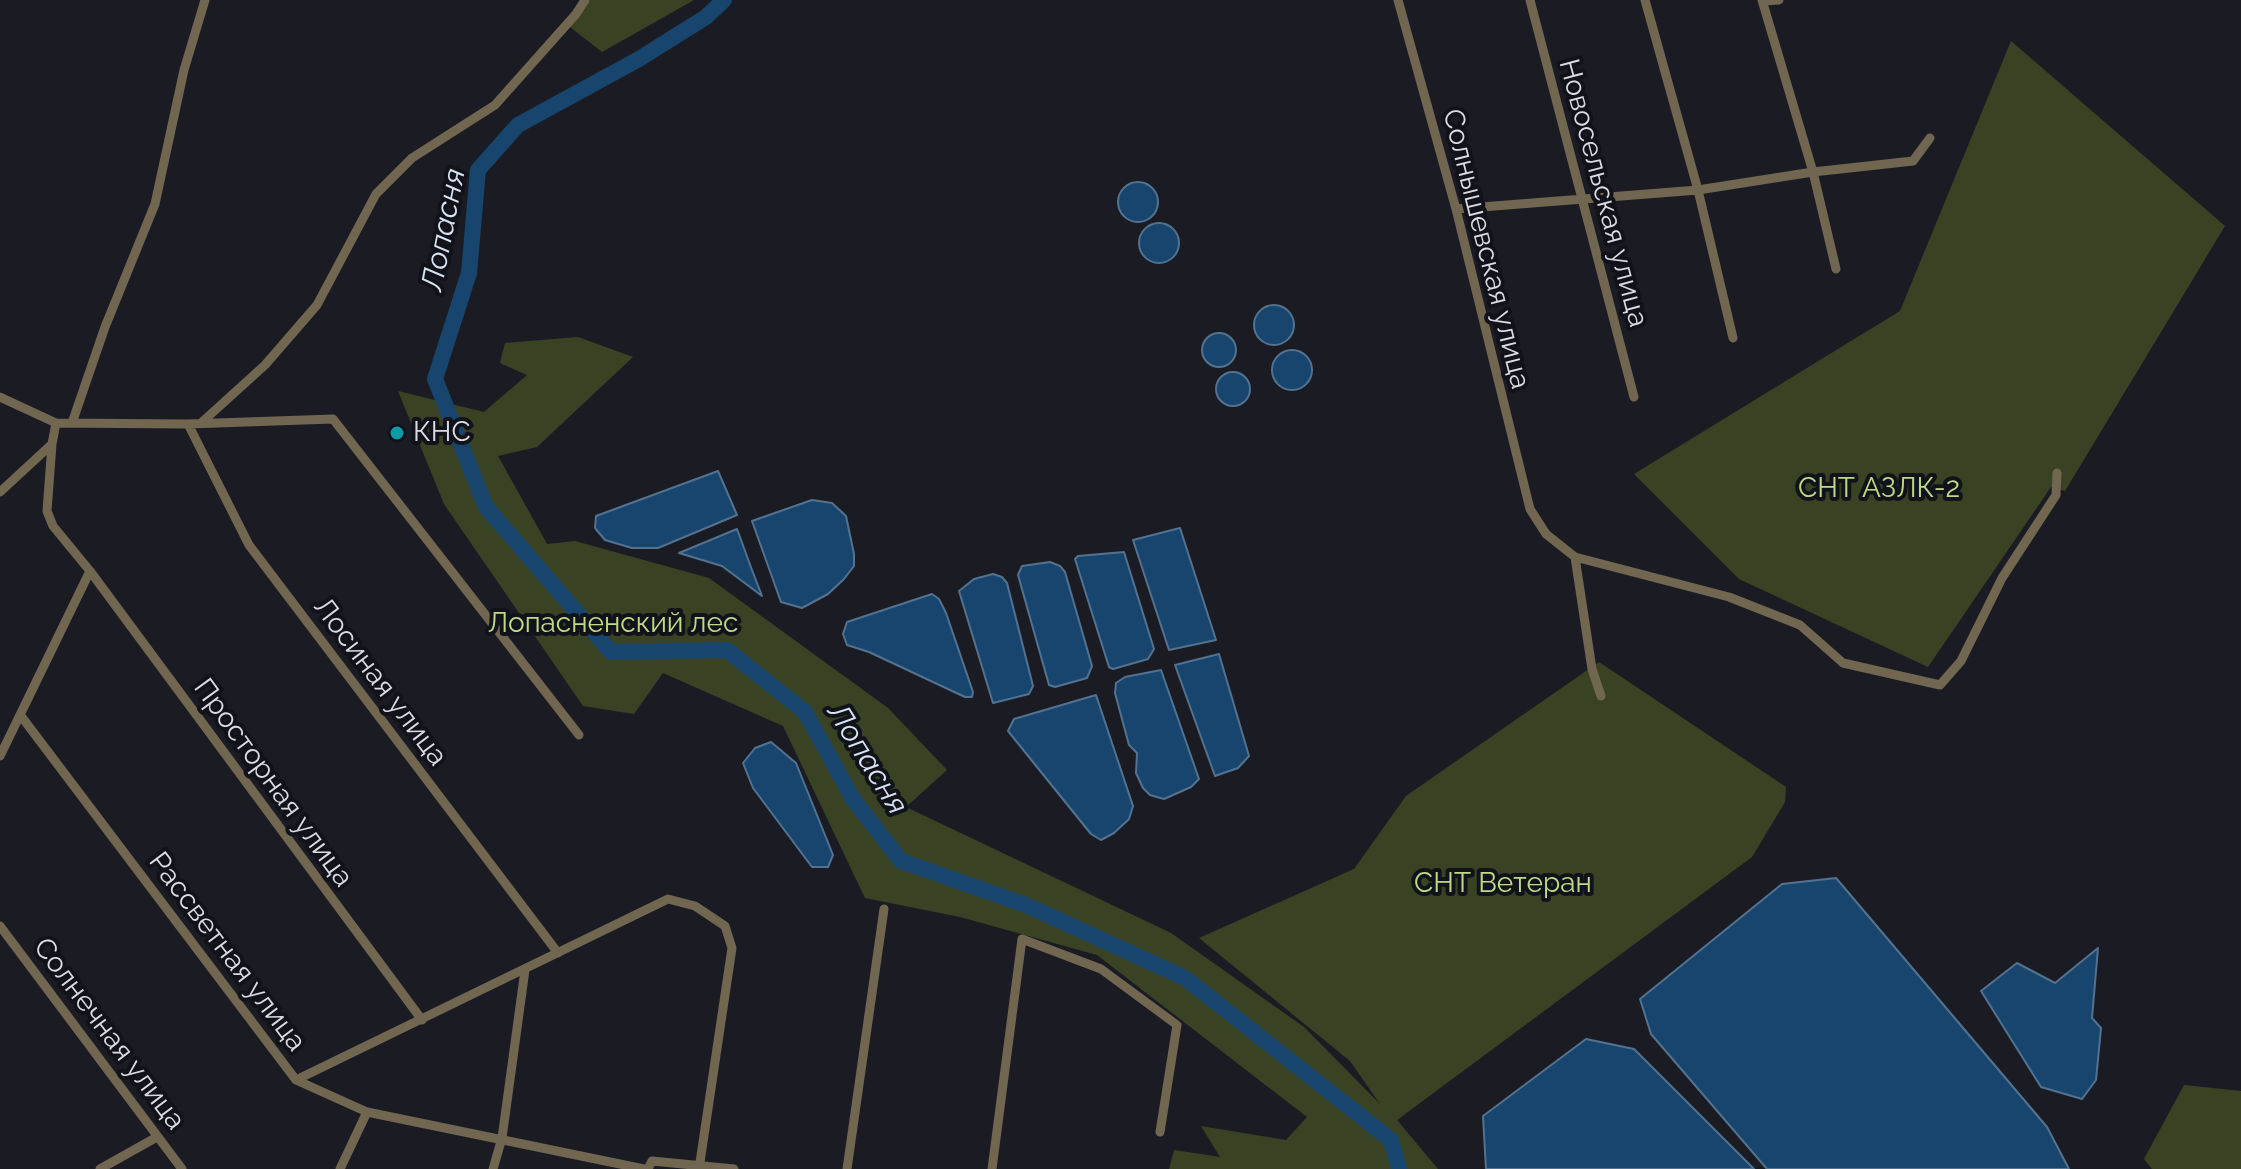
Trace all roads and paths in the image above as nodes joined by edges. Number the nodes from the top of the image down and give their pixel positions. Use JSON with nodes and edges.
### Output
{"nodes":[{"id":1,"x":205,"y":0,"type":"edge"},
{"id":2,"x":585,"y":0,"type":"edge"},
{"id":3,"x":1398,"y":0,"type":"edge"},
{"id":4,"x":1530,"y":0,"type":"edge"},
{"id":5,"x":1645,"y":0,"type":"edge"},
{"id":6,"x":1779,"y":0,"type":"edge"},
{"id":7,"x":1763,"y":1,"type":"edge"},
{"id":8,"x":1930,"y":138,"type":"dead end"},
{"id":9,"x":1813,"y":172,"type":"junction"},
{"id":10,"x":1698,"y":190,"type":"junction"},
{"id":11,"x":1581,"y":198,"type":"junction"},
{"id":12,"x":1456,"y":209,"type":"junction"},
{"id":13,"x":1836,"y":269,"type":"dead end"},
{"id":14,"x":1733,"y":338,"type":"dead end"},
{"id":15,"x":0,"y":397,"type":"edge"},
{"id":16,"x":1634,"y":397,"type":"dead end"},
{"id":17,"x":56,"y":423,"type":"junction"},
{"id":18,"x":72,"y":423,"type":"junction"},
{"id":19,"x":201,"y":423,"type":"junction"},
{"id":20,"x":188,"y":424,"type":"junction"},
{"id":21,"x":52,"y":444,"type":"junction"},
{"id":22,"x":2057,"y":473,"type":"dead end"},
{"id":23,"x":0,"y":492,"type":"edge"},
{"id":24,"x":1575,"y":557,"type":"junction"},
{"id":25,"x":90,"y":571,"type":"junction"},
{"id":26,"x":1601,"y":696,"type":"dead end"},
{"id":27,"x":21,"y":716,"type":"junction"},
{"id":28,"x":579,"y":735,"type":"dead end"},
{"id":29,"x":0,"y":756,"type":"edge"},
{"id":30,"x":884,"y":909,"type":"dead end"},
{"id":31,"x":0,"y":926,"type":"edge"},
{"id":32,"x":558,"y":953,"type":"junction"},
{"id":33,"x":525,"y":970,"type":"junction"},
{"id":34,"x":422,"y":1020,"type":"junction"},
{"id":35,"x":296,"y":1080,"type":"junction"},
{"id":36,"x":367,"y":1112,"type":"junction"},
{"id":37,"x":1160,"y":1132,"type":"dead end"},
{"id":38,"x":157,"y":1137,"type":"junction"},
{"id":39,"x":502,"y":1138,"type":"junction"},
{"id":40,"x":700,"y":1166,"type":"edge"},
{"id":41,"x":100,"y":1169,"type":"edge"},
{"id":42,"x":182,"y":1169,"type":"edge"},
{"id":43,"x":340,"y":1169,"type":"edge"},
{"id":44,"x":493,"y":1169,"type":"edge"},
{"id":45,"x":646,"y":1169,"type":"edge"},
{"id":46,"x":734,"y":1169,"type":"edge"},
{"id":47,"x":847,"y":1169,"type":"edge"},
{"id":48,"x":992,"y":1169,"type":"edge"}],
"edges":[{"from":1,"to":18,"type":"street"},
{"from":2,"to":19,"type":"street"},
{"from":3,"to":12,"type":"street","name":"Солнышевская улица"},
{"from":4,"to":11,"type":"street","name":"Новосельская улица"},
{"from":5,"to":10,"type":"street"},
{"from":6,"to":7,"type":"street"},
{"from":7,"to":9,"type":"street"},
{"from":8,"to":9,"type":"street"},
{"from":9,"to":10,"type":"street"},
{"from":9,"to":13,"type":"street"},
{"from":10,"to":11,"type":"street"},
{"from":10,"to":14,"type":"street"},
{"from":11,"to":12,"type":"street"},
{"from":11,"to":16,"type":"street","name":"Новосельская улица"},
{"from":12,"to":24,"type":"street","name":"Солнышевская улица"},
{"from":15,"to":17,"type":"street"},
{"from":17,"to":18,"type":"street"},
{"from":17,"to":21,"type":"street","name":"Просторная улица"},
{"from":18,"to":20,"type":"street"},
{"from":19,"to":20,"type":"street"},
{"from":19,"to":28,"type":"street"},
{"from":20,"to":32,"type":"street","name":"Лосиная улица"},
{"from":21,"to":23,"type":"street"},
{"from":21,"to":25,"type":"street","name":"Просторная улица"},
{"from":22,"to":24,"type":"street"},
{"from":24,"to":26,"type":"street"},
{"from":25,"to":27,"type":"street"},
{"from":25,"to":34,"type":"street","name":"Просторная улица"},
{"from":27,"to":29,"type":"street"},
{"from":27,"to":35,"type":"street","name":"Рассветная улица"},
{"from":30,"to":47,"type":"street"},
{"from":31,"to":38,"type":"street","name":"Солнечная улица"},
{"from":32,"to":33,"type":"street"},
{"from":32,"to":40,"type":"street"},
{"from":33,"to":34,"type":"street"},
{"from":33,"to":39,"type":"street"},
{"from":34,"to":35,"type":"street"},
{"from":35,"to":36,"type":"street","name":"Рассветная улица"},
{"from":36,"to":39,"type":"street","name":"Рассветная улица"},
{"from":36,"to":43,"type":"street"},
{"from":37,"to":48,"type":"street"},
{"from":38,"to":41,"type":"street"},
{"from":38,"to":42,"type":"street","name":"Солнечная улица"},
{"from":39,"to":44,"type":"street"},
{"from":39,"to":45,"type":"street","name":"Рассветная улица"},
{"from":40,"to":45,"type":"street","name":"Рассветная улица"},
{"from":40,"to":46,"type":"street"}]}
